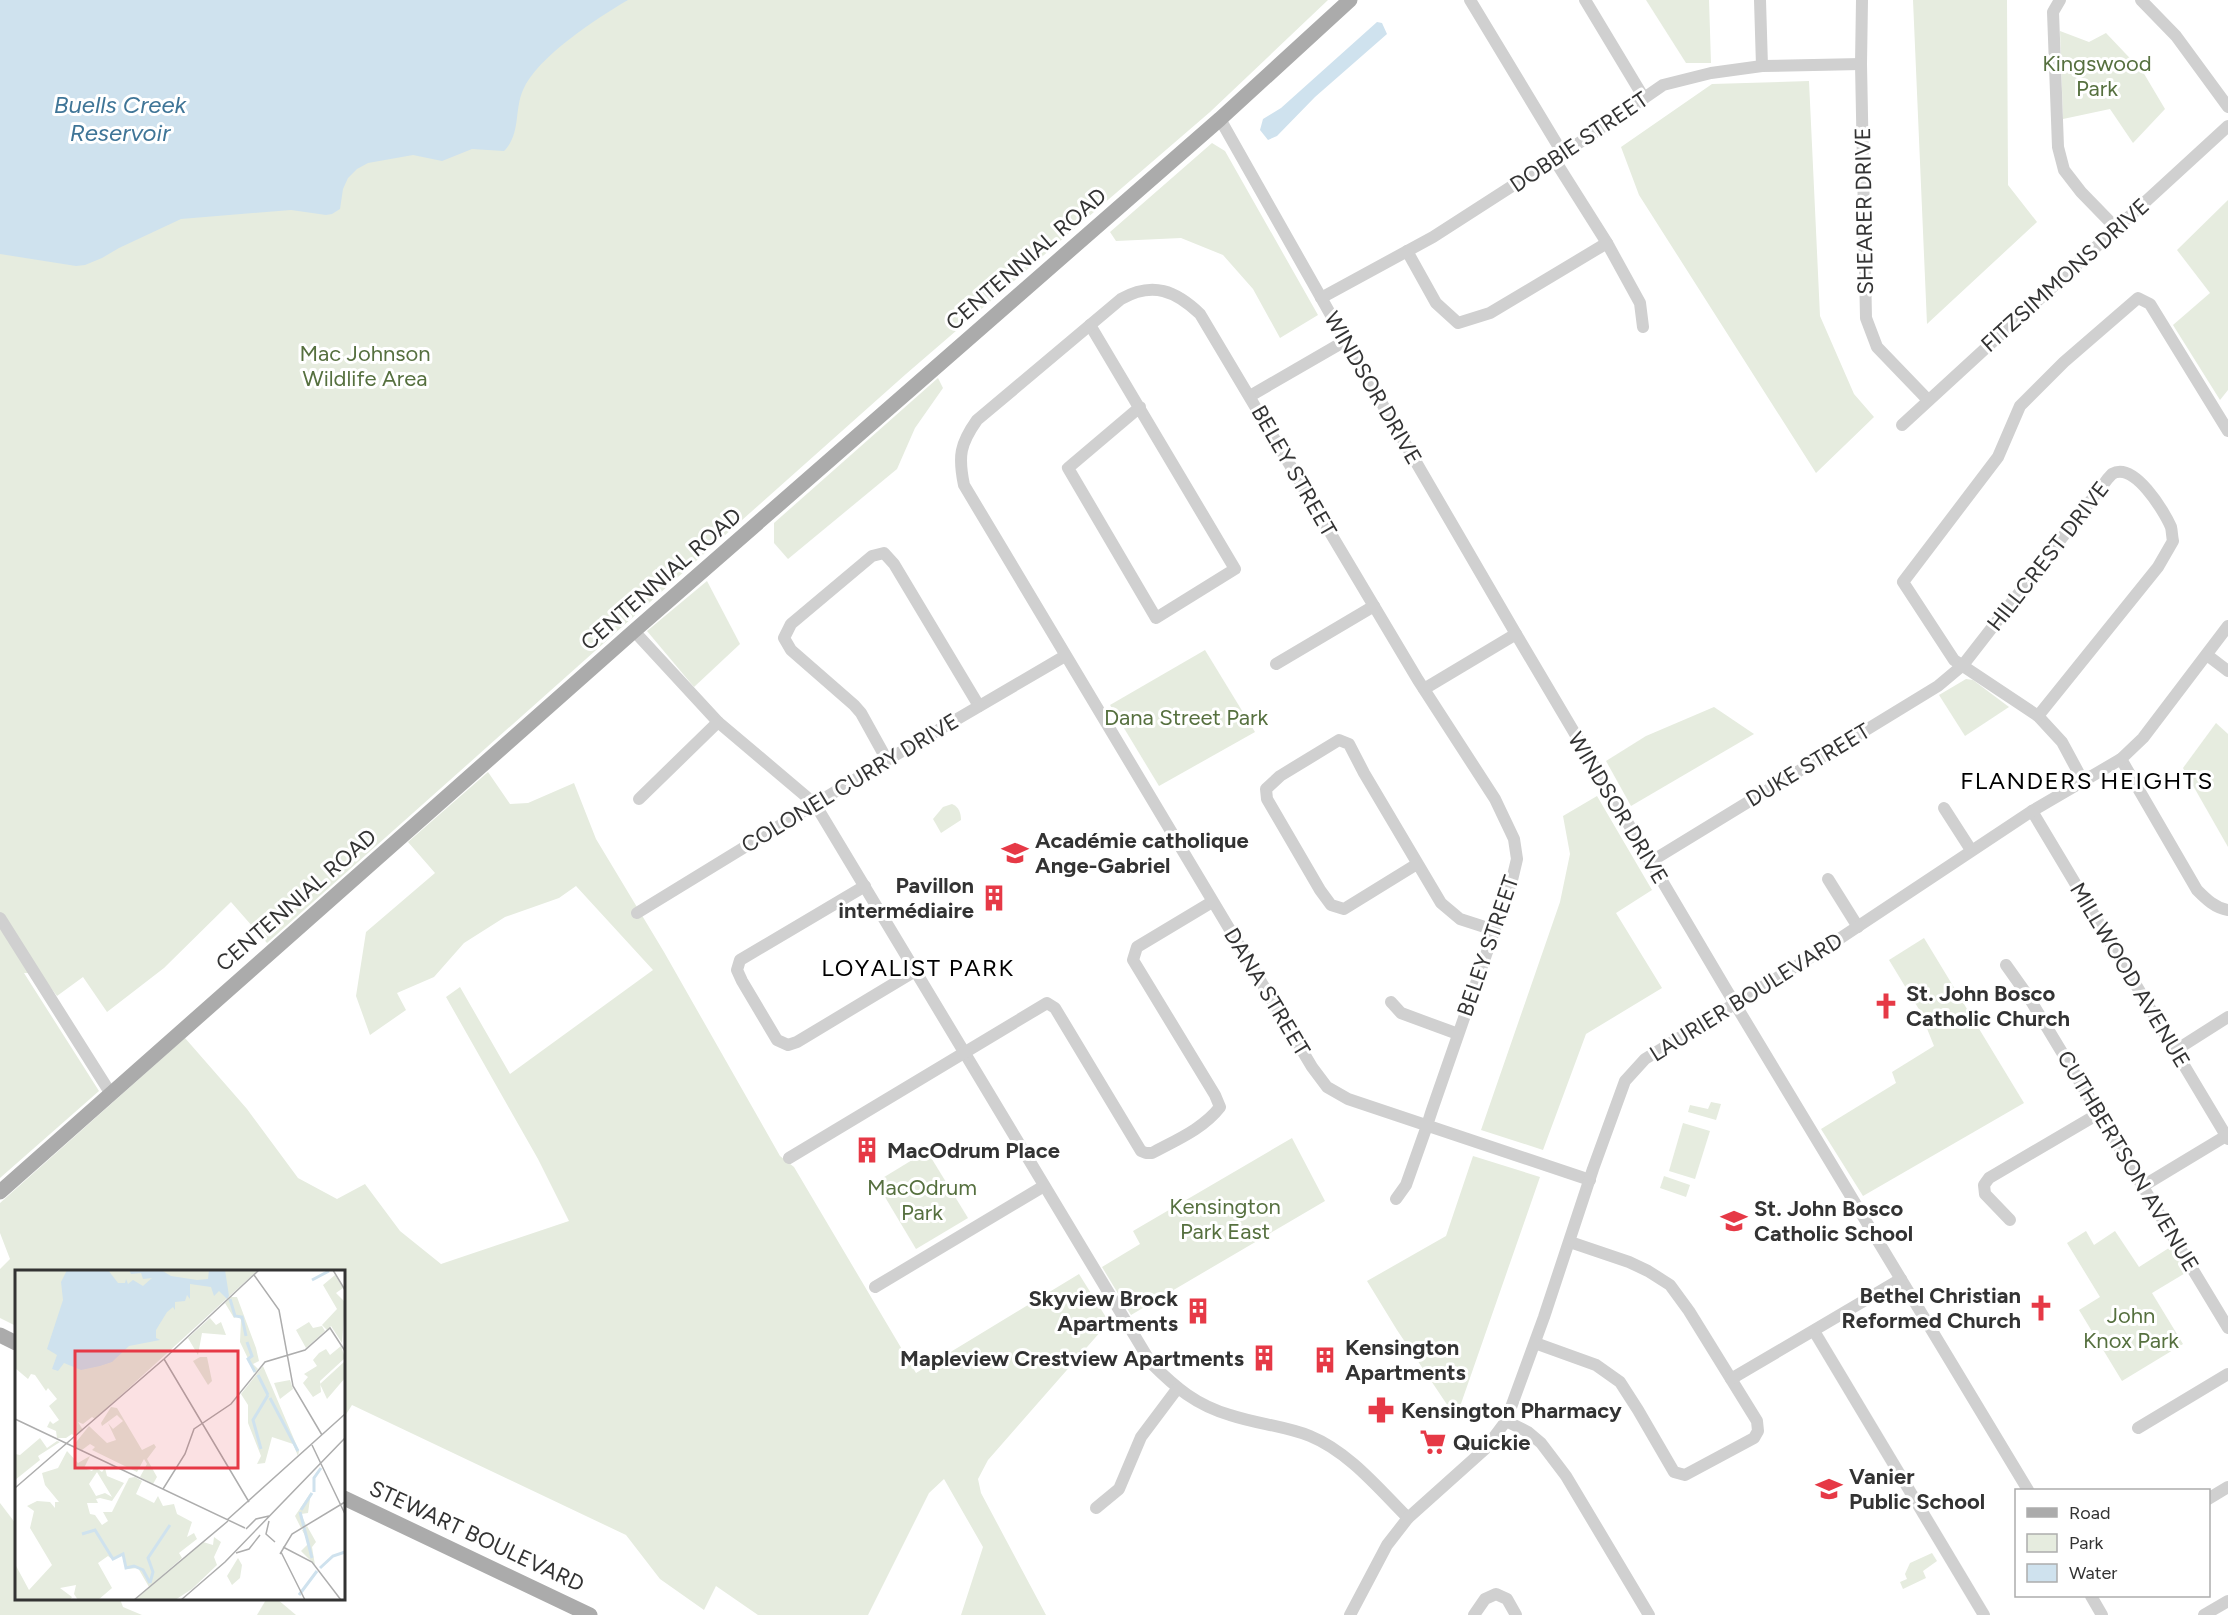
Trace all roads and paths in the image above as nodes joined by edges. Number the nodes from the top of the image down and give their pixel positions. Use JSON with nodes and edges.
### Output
{"nodes":[{"id":1,"x":1350,"y":0,"type":"edge"},
{"id":2,"x":1470,"y":0,"type":"edge"},
{"id":3,"x":1585,"y":0,"type":"edge"},
{"id":4,"x":1760,"y":0,"type":"edge"},
{"id":5,"x":1862,"y":0,"type":"edge"},
{"id":6,"x":2060,"y":0,"type":"edge"},
{"id":7,"x":2141,"y":0,"type":"edge"},
{"id":8,"x":1861,"y":64,"type":"junction"},
{"id":9,"x":1762,"y":66,"type":"junction"},
{"id":10,"x":1644,"y":98,"type":"junction"},
{"id":11,"x":2228,"y":107,"type":"edge"},
{"id":12,"x":1220,"y":119,"type":"junction"},
{"id":13,"x":2228,"y":126,"type":"edge"},
{"id":14,"x":1558,"y":156,"type":"junction"},
{"id":15,"x":2116,"y":228,"type":"junction"},
{"id":16,"x":1607,"y":243,"type":"junction"},
{"id":17,"x":1407,"y":251,"type":"junction"},
{"id":18,"x":1321,"y":298,"type":"junction"},
{"id":19,"x":1090,"y":326,"type":"junction"},
{"id":20,"x":1643,"y":327,"type":"dead end"},
{"id":21,"x":1345,"y":341,"type":"junction"},
{"id":22,"x":1250,"y":396,"type":"junction"},
{"id":23,"x":1928,"y":400,"type":"junction"},
{"id":24,"x":1140,"y":407,"type":"junction"},
{"id":25,"x":1902,"y":425,"type":"dead end"},
{"id":26,"x":2228,"y":431,"type":"edge"},
{"id":27,"x":1374,"y":606,"type":"junction"},
{"id":28,"x":2228,"y":626,"type":"edge"},
{"id":29,"x":634,"y":631,"type":"junction"},
{"id":30,"x":1516,"y":634,"type":"junction"},
{"id":31,"x":2207,"y":654,"type":"junction"},
{"id":32,"x":1065,"y":656,"type":"junction"},
{"id":33,"x":1276,"y":664,"type":"dead end"},
{"id":34,"x":1964,"y":665,"type":"junction"},
{"id":35,"x":2228,"y":671,"type":"edge"},
{"id":36,"x":1424,"y":689,"type":"junction"},
{"id":37,"x":979,"y":706,"type":"junction"},
{"id":38,"x":2038,"y":716,"type":"junction"},
{"id":39,"x":718,"y":722,"type":"junction"},
{"id":40,"x":2121,"y":759,"type":"junction"},
{"id":41,"x":888,"y":760,"type":"junction"},
{"id":42,"x":2083,"y":781,"type":"junction"},
{"id":43,"x":639,"y":799,"type":"dead end"},
{"id":44,"x":815,"y":804,"type":"junction"},
{"id":45,"x":1944,"y":808,"type":"dead end"},
{"id":46,"x":2032,"y":812,"type":"junction"},
{"id":47,"x":1971,"y":850,"type":"junction"},
{"id":48,"x":1650,"y":862,"type":"junction"},
{"id":49,"x":1417,"y":864,"type":"junction"},
{"id":50,"x":1828,"y":879,"type":"dead end"},
{"id":51,"x":865,"y":886,"type":"junction"},
{"id":52,"x":1212,"y":902,"type":"junction"},
{"id":53,"x":2228,"y":910,"type":"edge"},
{"id":54,"x":637,"y":913,"type":"dead end"},
{"id":55,"x":0,"y":918,"type":"edge"},
{"id":56,"x":1858,"y":927,"type":"junction"},
{"id":57,"x":1494,"y":930,"type":"junction"},
{"id":58,"x":2006,"y":965,"type":"dead end"},
{"id":59,"x":915,"y":971,"type":"junction"},
{"id":60,"x":1391,"y":1002,"type":"dead end"},
{"id":61,"x":1735,"y":1004,"type":"junction"},
{"id":62,"x":2228,"y":1017,"type":"edge"},
{"id":63,"x":1458,"y":1034,"type":"junction"},
{"id":64,"x":2176,"y":1050,"type":"junction"},
{"id":65,"x":964,"y":1052,"type":"junction"},
{"id":66,"x":111,"y":1094,"type":"junction"},
{"id":67,"x":2098,"y":1114,"type":"junction"},
{"id":68,"x":1428,"y":1124,"type":"junction"},
{"id":69,"x":2227,"y":1138,"type":"edge"},
{"id":70,"x":789,"y":1158,"type":"dead end"},
{"id":71,"x":1590,"y":1180,"type":"junction"},
{"id":72,"x":1044,"y":1186,"type":"junction"},
{"id":73,"x":2143,"y":1186,"type":"junction"},
{"id":74,"x":0,"y":1192,"type":"edge"},
{"id":75,"x":1396,"y":1199,"type":"dead end"},
{"id":76,"x":2010,"y":1220,"type":"dead end"},
{"id":77,"x":1570,"y":1242,"type":"junction"},
{"id":78,"x":1901,"y":1279,"type":"junction"},
{"id":79,"x":875,"y":1287,"type":"dead end"},
{"id":80,"x":2228,"y":1328,"type":"edge"},
{"id":81,"x":1814,"y":1331,"type":"junction"},
{"id":82,"x":0,"y":1335,"type":"edge"},
{"id":83,"x":15,"y":1342,"type":"edge"},
{"id":84,"x":1535,"y":1343,"type":"junction"},
{"id":85,"x":2228,"y":1374,"type":"edge"},
{"id":86,"x":1731,"y":1380,"type":"junction"},
{"id":87,"x":1177,"y":1389,"type":"junction"},
{"id":88,"x":1506,"y":1421,"type":"junction"},
{"id":89,"x":2138,"y":1428,"type":"dead end"},
{"id":90,"x":2228,"y":1487,"type":"edge"},
{"id":91,"x":2027,"y":1489,"type":"edge"},
{"id":92,"x":345,"y":1498,"type":"edge"},
{"id":93,"x":2210,"y":1498,"type":"edge"},
{"id":94,"x":1096,"y":1508,"type":"dead end"},
{"id":95,"x":1408,"y":1518,"type":"junction"},
{"id":96,"x":2092,"y":1597,"type":"edge"},
{"id":97,"x":2228,"y":1601,"type":"edge"},
{"id":98,"x":591,"y":1615,"type":"edge"},
{"id":99,"x":1350,"y":1615,"type":"edge"},
{"id":100,"x":1474,"y":1615,"type":"edge"},
{"id":101,"x":1516,"y":1615,"type":"edge"},
{"id":102,"x":1649,"y":1615,"type":"edge"},
{"id":103,"x":1984,"y":1615,"type":"edge"},
{"id":104,"x":2102,"y":1615,"type":"edge"},
{"id":105,"x":2204,"y":1615,"type":"edge"}],
"edges":[{"from":1,"to":12,"type":"main road","name":"CENTENNIAL ROAD"},
{"from":2,"to":14,"type":"street"},
{"from":3,"to":10,"type":"street"},
{"from":4,"to":9,"type":"street"},
{"from":5,"to":8,"type":"street","name":"SHEARER DRIVE"},
{"from":6,"to":15,"type":"street"},
{"from":7,"to":11,"type":"street"},
{"from":8,"to":9,"type":"street","name":"DOBBIE STREET"},
{"from":8,"to":23,"type":"street","name":"SHEARER DRIVE"},
{"from":9,"to":10,"type":"street","name":"DOBBIE STREET"},
{"from":10,"to":14,"type":"street","name":"DOBBIE STREET"},
{"from":12,"to":18,"type":"street","name":"WINDSOR DRIVE"},
{"from":12,"to":29,"type":"main road","name":"CENTENNIAL ROAD"},
{"from":13,"to":15,"type":"street","name":"FITZSIMMONS DRIVE"},
{"from":14,"to":16,"type":"street"},
{"from":14,"to":17,"type":"street","name":"DOBBIE STREET"},
{"from":15,"to":23,"type":"street","name":"FITZSIMMONS DRIVE"},
{"from":16,"to":17,"type":"street"},
{"from":16,"to":20,"type":"street"},
{"from":17,"to":18,"type":"street","name":"DOBBIE STREET"},
{"from":18,"to":21,"type":"street","name":"WINDSOR DRIVE"},
{"from":19,"to":22,"type":"street","name":"BELEY STREET"},
{"from":19,"to":24,"type":"street"},
{"from":19,"to":32,"type":"street","name":"BELEY STREET"},
{"from":21,"to":22,"type":"street"},
{"from":21,"to":30,"type":"street","name":"WINDSOR DRIVE"},
{"from":22,"to":27,"type":"street","name":"BELEY STREET"},
{"from":23,"to":25,"type":"street","name":"FITZSIMMONS DRIVE"},
{"from":24,"to":24,"type":"street"},
{"from":26,"to":34,"type":"street"},
{"from":27,"to":33,"type":"street"},
{"from":27,"to":36,"type":"street","name":"BELEY STREET"},
{"from":28,"to":31,"type":"street","name":"LAURIER BOULEVARD"},
{"from":29,"to":39,"type":"street"},
{"from":29,"to":66,"type":"main road","name":"CENTENNIAL ROAD"},
{"from":30,"to":36,"type":"street"},
{"from":30,"to":48,"type":"street","name":"WINDSOR DRIVE"},
{"from":31,"to":35,"type":"street"},
{"from":31,"to":40,"type":"street","name":"LAURIER BOULEVARD"},
{"from":32,"to":37,"type":"street","name":"COLONEL CURRY DRIVE"},
{"from":32,"to":52,"type":"street","name":"DANA STREET"},
{"from":34,"to":38,"type":"street"},
{"from":34,"to":38,"type":"street","name":"HILLCREST DRIVE"},
{"from":34,"to":48,"type":"street","name":"DUKE STREET"},
{"from":36,"to":57,"type":"street","name":"BELEY STREET"},
{"from":37,"to":41,"type":"street","name":"COLONEL CURRY DRIVE"},
{"from":37,"to":41,"type":"street"},
{"from":38,"to":42,"type":"street"},
{"from":39,"to":43,"type":"street"},
{"from":39,"to":44,"type":"street"},
{"from":40,"to":42,"type":"street","name":"LAURIER BOULEVARD"},
{"from":40,"to":53,"type":"street"},
{"from":41,"to":44,"type":"street","name":"COLONEL CURRY DRIVE"},
{"from":42,"to":46,"type":"street","name":"LAURIER BOULEVARD"},
{"from":44,"to":51,"type":"street"},
{"from":44,"to":54,"type":"street","name":"COLONEL CURRY DRIVE"},
{"from":45,"to":47,"type":"street"},
{"from":46,"to":47,"type":"street","name":"LAURIER BOULEVARD"},
{"from":46,"to":64,"type":"street","name":"MILLWOOD AVENUE"},
{"from":47,"to":56,"type":"street","name":"LAURIER BOULEVARD"},
{"from":48,"to":61,"type":"street","name":"WINDSOR DRIVE"},
{"from":49,"to":49,"type":"street"},
{"from":49,"to":57,"type":"street"},
{"from":50,"to":56,"type":"street"},
{"from":51,"to":59,"type":"street"},
{"from":51,"to":59,"type":"street"},
{"from":52,"to":65,"type":"street"},
{"from":52,"to":68,"type":"street","name":"DANA STREET"},
{"from":55,"to":66,"type":"street"},
{"from":56,"to":61,"type":"street","name":"LAURIER BOULEVARD"},
{"from":57,"to":63,"type":"street","name":"BELEY STREET"},
{"from":58,"to":67,"type":"street","name":"CUTHBERTSON AVENUE"},
{"from":59,"to":65,"type":"street"},
{"from":60,"to":63,"type":"street"},
{"from":61,"to":71,"type":"street","name":"LAURIER BOULEVARD"},
{"from":61,"to":78,"type":"street","name":"WINDSOR DRIVE"},
{"from":62,"to":64,"type":"street"},
{"from":63,"to":68,"type":"street","name":"BELEY STREET"},
{"from":64,"to":69,"type":"street","name":"MILLWOOD AVENUE"},
{"from":65,"to":70,"type":"street"},
{"from":65,"to":72,"type":"street"},
{"from":66,"to":74,"type":"main road","name":"CENTENNIAL ROAD"},
{"from":67,"to":73,"type":"street","name":"CUTHBERTSON AVENUE"},
{"from":67,"to":76,"type":"street"},
{"from":68,"to":71,"type":"street","name":"DANA STREET"},
{"from":68,"to":75,"type":"street","name":"BELEY STREET"},
{"from":69,"to":73,"type":"street"},
{"from":71,"to":77,"type":"street","name":"LAURIER BOULEVARD"},
{"from":72,"to":79,"type":"street"},
{"from":72,"to":87,"type":"street"},
{"from":73,"to":80,"type":"street","name":"CUTHBERTSON AVENUE"},
{"from":77,"to":84,"type":"street","name":"LAURIER BOULEVARD"},
{"from":77,"to":86,"type":"street"},
{"from":78,"to":81,"type":"street"},
{"from":78,"to":91,"type":"street","name":"WINDSOR DRIVE"},
{"from":81,"to":86,"type":"street"},
{"from":81,"to":103,"type":"street"},
{"from":82,"to":83,"type":"main road"},
{"from":84,"to":86,"type":"street"},
{"from":84,"to":88,"type":"street","name":"LAURIER BOULEVARD"},
{"from":85,"to":89,"type":"street"},
{"from":87,"to":94,"type":"street"},
{"from":87,"to":95,"type":"street"},
{"from":88,"to":95,"type":"street","name":"LAURIER BOULEVARD"},
{"from":88,"to":102,"type":"street"},
{"from":90,"to":93,"type":"street"},
{"from":92,"to":98,"type":"main road","name":"STEWART BOULEVARD"},
{"from":95,"to":99,"type":"street","name":"LAURIER BOULEVARD"},
{"from":96,"to":104,"type":"street"},
{"from":97,"to":105,"type":"street"},
{"from":100,"to":101,"type":"street"}]}
